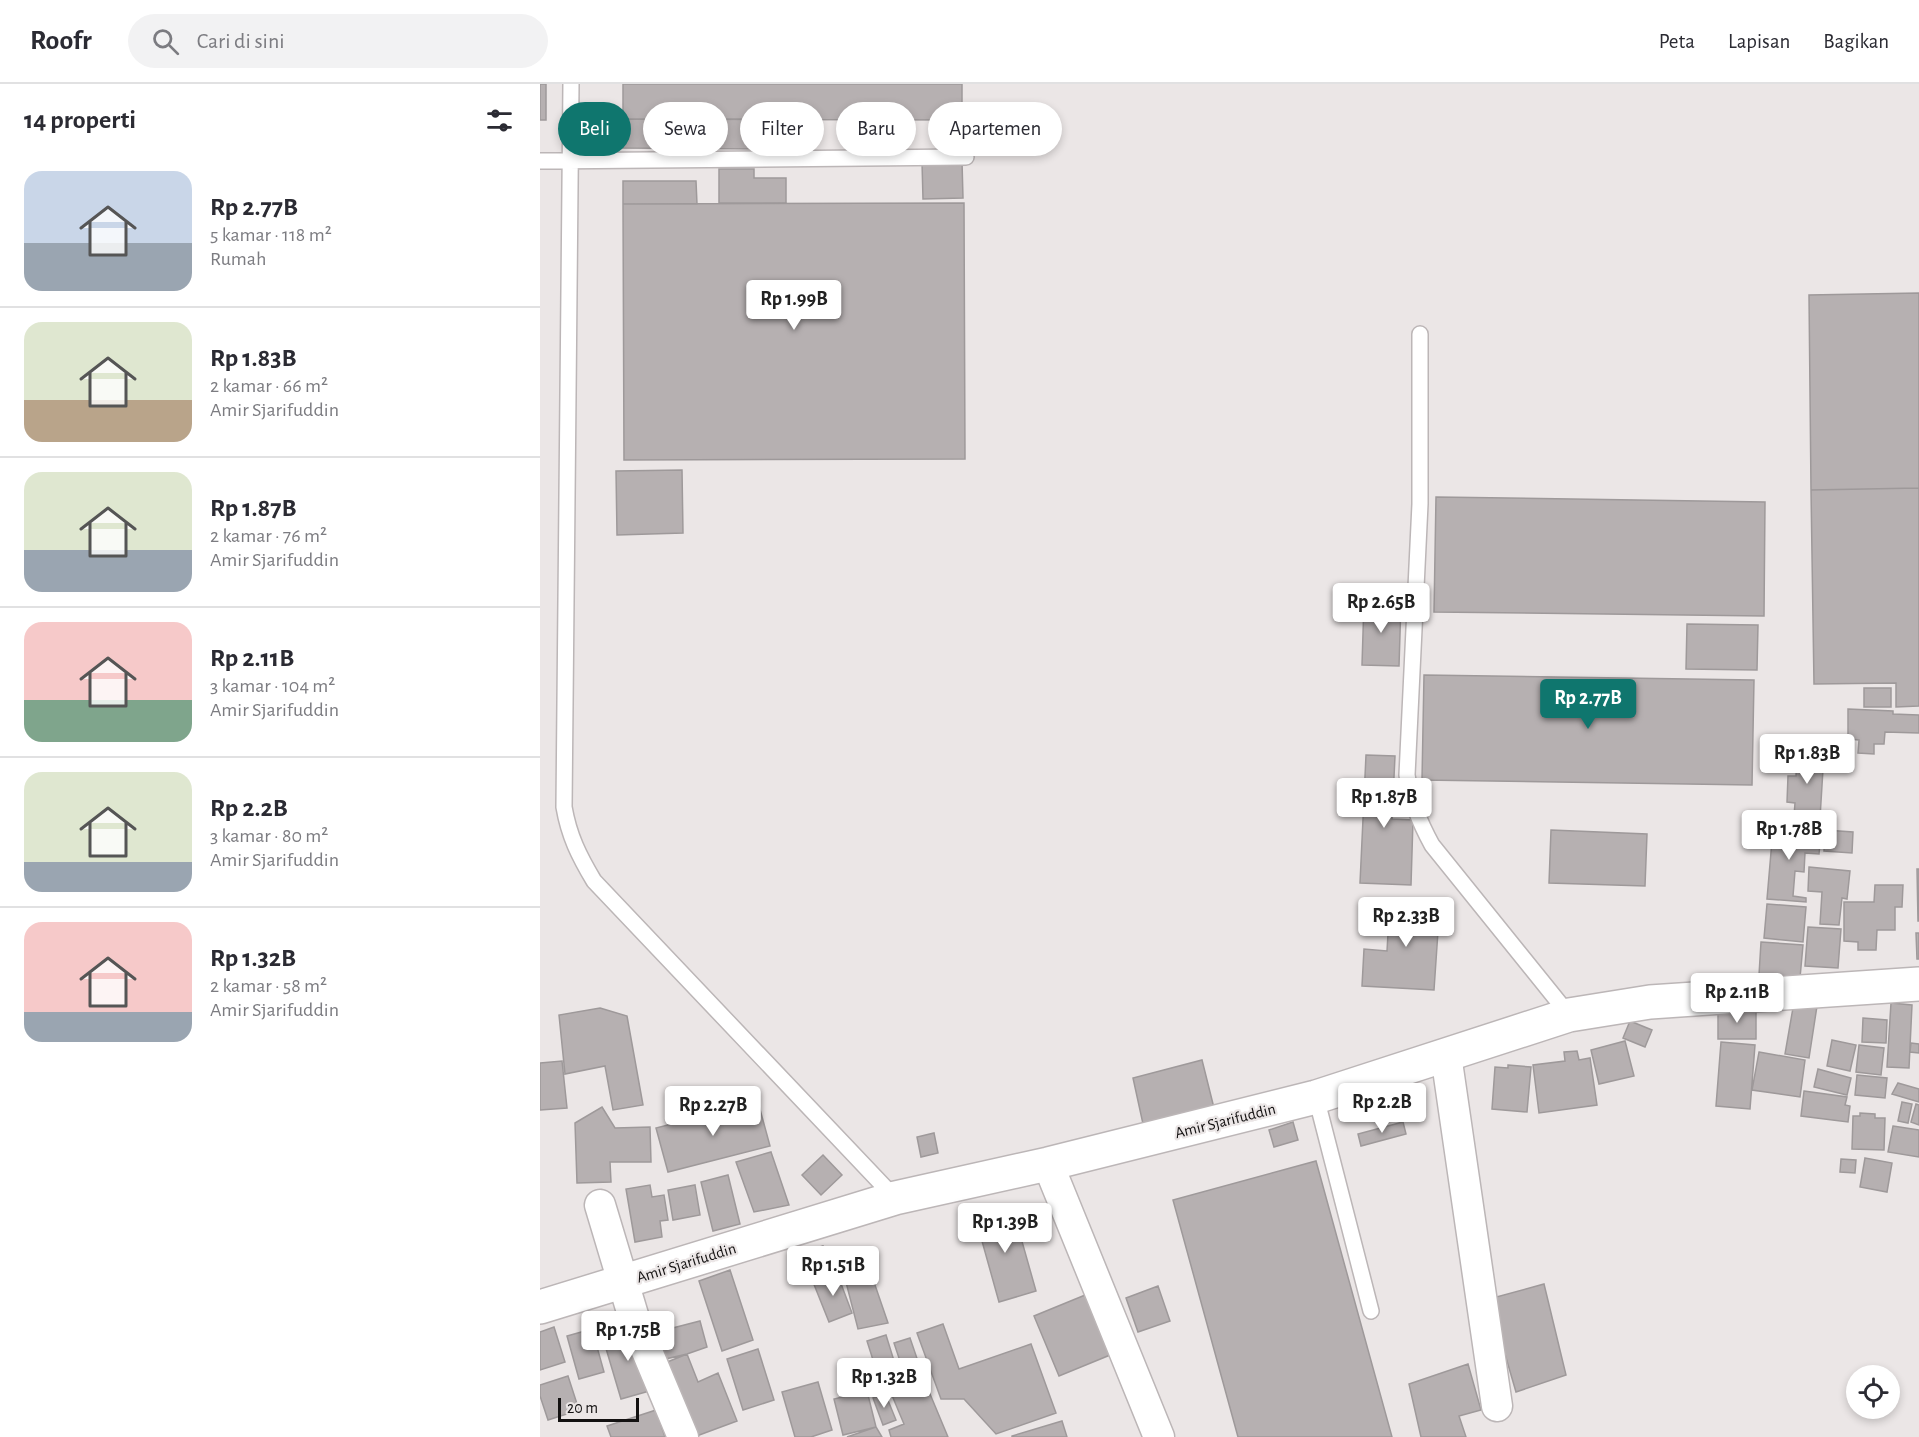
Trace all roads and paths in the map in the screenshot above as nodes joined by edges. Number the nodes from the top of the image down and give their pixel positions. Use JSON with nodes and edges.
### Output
{"nodes":[{"id":1,"x":571,"y":84,"type":"edge"},
{"id":2,"x":966,"y":157,"type":"dead end"},
{"id":3,"x":540,"y":161,"type":"edge"},
{"id":4,"x":570,"y":161,"type":"junction"},
{"id":5,"x":1420,"y":334,"type":"dead end"},
{"id":6,"x":1919,"y":984,"type":"edge"},
{"id":7,"x":1569,"y":1015,"type":"junction"},
{"id":8,"x":1446,"y":1055,"type":"junction"},
{"id":9,"x":1316,"y":1097,"type":"junction"},
{"id":10,"x":1048,"y":1164,"type":"junction"},
{"id":11,"x":895,"y":1198,"type":"junction"},
{"id":12,"x":600,"y":1205,"type":"dead end"},
{"id":13,"x":624,"y":1281,"type":"junction"},
{"id":14,"x":540,"y":1307,"type":"edge"},
{"id":15,"x":1371,"y":1311,"type":"dead end"},
{"id":16,"x":1497,"y":1406,"type":"dead end"},
{"id":17,"x":683,"y":1437,"type":"edge"},
{"id":18,"x":1159,"y":1437,"type":"edge"}],
"edges":[{"from":1,"to":4,"type":"lane"},
{"from":2,"to":4,"type":"lane"},
{"from":3,"to":4,"type":"lane"},
{"from":4,"to":11,"type":"lane"},
{"from":5,"to":7,"type":"lane"},
{"from":6,"to":7,"type":"main road","name":"Amir Sjarifuddin"},
{"from":7,"to":8,"type":"main road","name":"Amir Sjarifuddin"},
{"from":8,"to":9,"type":"main road","name":"Amir Sjarifuddin"},
{"from":8,"to":16,"type":"street"},
{"from":9,"to":10,"type":"main road","name":"Amir Sjarifuddin"},
{"from":9,"to":15,"type":"lane"},
{"from":10,"to":11,"type":"main road","name":"Amir Sjarifuddin"},
{"from":10,"to":18,"type":"street"},
{"from":11,"to":13,"type":"main road","name":"Amir Sjarifuddin"},
{"from":12,"to":13,"type":"street"},
{"from":13,"to":14,"type":"main road","name":"Amir Sjarifuddin"},
{"from":13,"to":17,"type":"street"}]}
